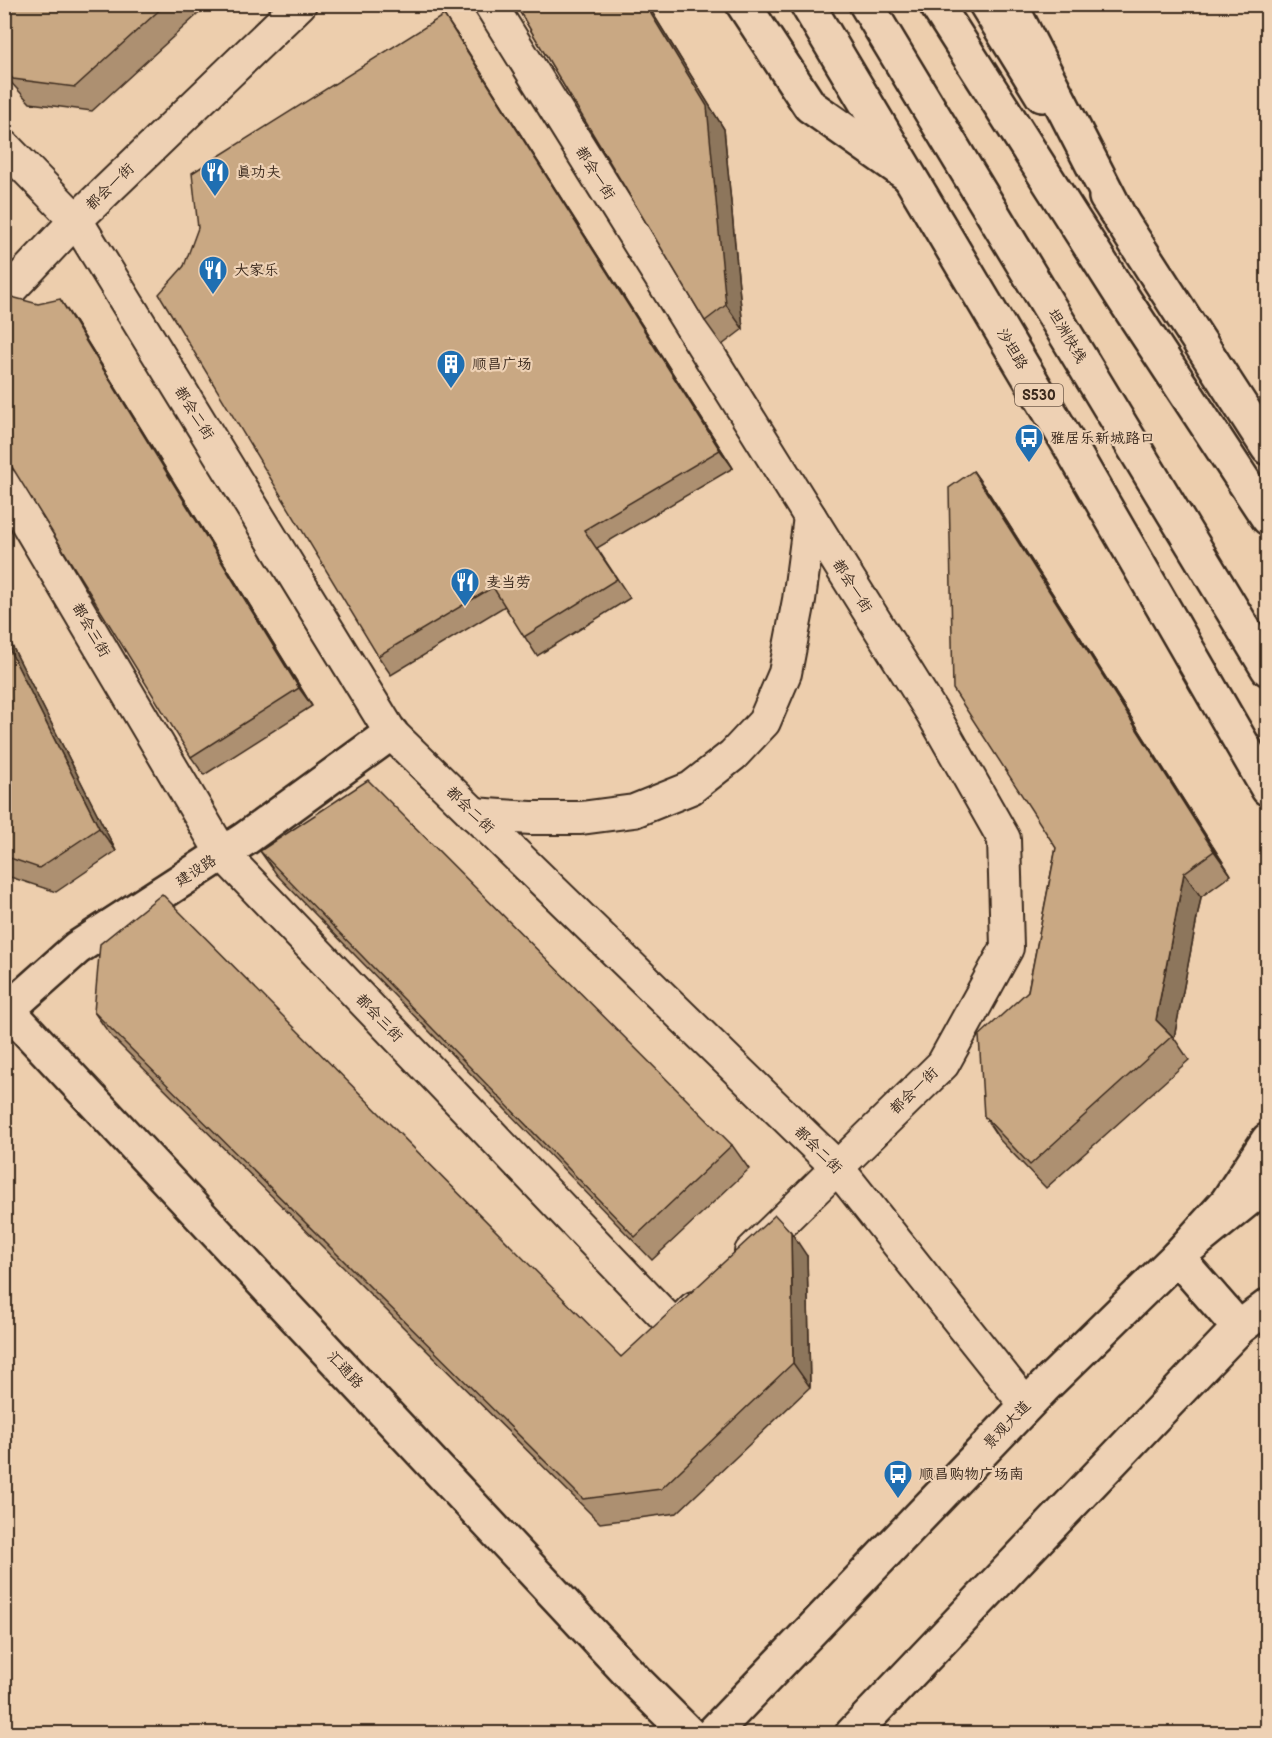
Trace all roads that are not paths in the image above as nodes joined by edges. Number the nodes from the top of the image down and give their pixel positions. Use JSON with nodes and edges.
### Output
{"nodes":[{"id":1,"x":300,"y":4,"type":"edge"},
{"id":2,"x":490,"y":4,"type":"edge"},
{"id":3,"x":743,"y":4,"type":"edge"},
{"id":4,"x":807,"y":4,"type":"edge"},
{"id":5,"x":866,"y":4,"type":"edge"},
{"id":6,"x":936,"y":4,"type":"edge"},
{"id":7,"x":986,"y":4,"type":"edge"},
{"id":8,"x":1010,"y":4,"type":"edge"},
{"id":9,"x":4,"y":146,"type":"edge"},
{"id":10,"x":908,"y":175,"type":"junction"},
{"id":11,"x":76,"y":220,"type":"junction"},
{"id":12,"x":1122,"y":222,"type":"junction"},
{"id":13,"x":4,"y":296,"type":"edge"},
{"id":14,"x":1268,"y":448,"type":"edge"},
{"id":15,"x":4,"y":484,"type":"edge"},
{"id":16,"x":810,"y":517,"type":"junction"},
{"id":17,"x":1268,"y":518,"type":"edge"},
{"id":18,"x":1268,"y":669,"type":"edge"},
{"id":19,"x":391,"y":734,"type":"junction"},
{"id":20,"x":1268,"y":789,"type":"edge"},
{"id":21,"x":473,"y":814,"type":"junction"},
{"id":22,"x":222,"y":854,"type":"junction"},
{"id":23,"x":6,"y":1009,"type":"edge"},
{"id":24,"x":1268,"y":1140,"type":"edge"},
{"id":25,"x":836,"y":1166,"type":"junction"},
{"id":26,"x":1268,"y":1183,"type":"edge"},
{"id":27,"x":1177,"y":1257,"type":"junction"},
{"id":28,"x":1268,"y":1306,"type":"edge"},
{"id":29,"x":1239,"y":1328,"type":"junction"},
{"id":30,"x":1026,"y":1406,"type":"junction"},
{"id":31,"x":689,"y":1734,"type":"edge"},
{"id":32,"x":712,"y":1734,"type":"edge"},
{"id":33,"x":852,"y":1734,"type":"edge"}],
"edges":[{"from":1,"to":11,"type":"street","name":"都会一街"},
{"from":2,"to":16,"type":"street","name":"都会一街"},
{"from":3,"to":10,"type":"main road"},
{"from":4,"to":10,"type":"main road","name":"沙坦路","number":"S530"},
{"from":5,"to":18,"type":"main road","name":"坦洲快线"},
{"from":6,"to":17,"type":"main road"},
{"from":7,"to":12,"type":"main road"},
{"from":8,"to":12,"type":"main road"},
{"from":9,"to":11,"type":"street","name":"都会二街"},
{"from":10,"to":20,"type":"main road","name":"沙坦路","number":"S530"},
{"from":11,"to":13,"type":"street"},
{"from":11,"to":19,"type":"street","name":"都会二街"},
{"from":12,"to":14,"type":"main road"},
{"from":15,"to":22,"type":"street","name":"都会三街"},
{"from":16,"to":21,"type":"street"},
{"from":16,"to":25,"type":"street","name":"都会一街"},
{"from":19,"to":21,"type":"street","name":"都会二街"},
{"from":19,"to":22,"type":"main road","name":"建设路"},
{"from":21,"to":25,"type":"street","name":"都会二街"},
{"from":22,"to":23,"type":"main road","name":"建设路"},
{"from":22,"to":25,"type":"street","name":"都会三街"},
{"from":23,"to":31,"type":"main road","name":"汇通路"},
{"from":24,"to":27,"type":"main road"},
{"from":25,"to":30,"type":"street","name":"都会二街"},
{"from":26,"to":27,"type":"main road","name":"景观大道"},
{"from":27,"to":29,"type":"main road"},
{"from":27,"to":30,"type":"main road","name":"景观大道"},
{"from":28,"to":29,"type":"main road"},
{"from":29,"to":33,"type":"main road"},
{"from":30,"to":32,"type":"main road","name":"景观大道"}]}
